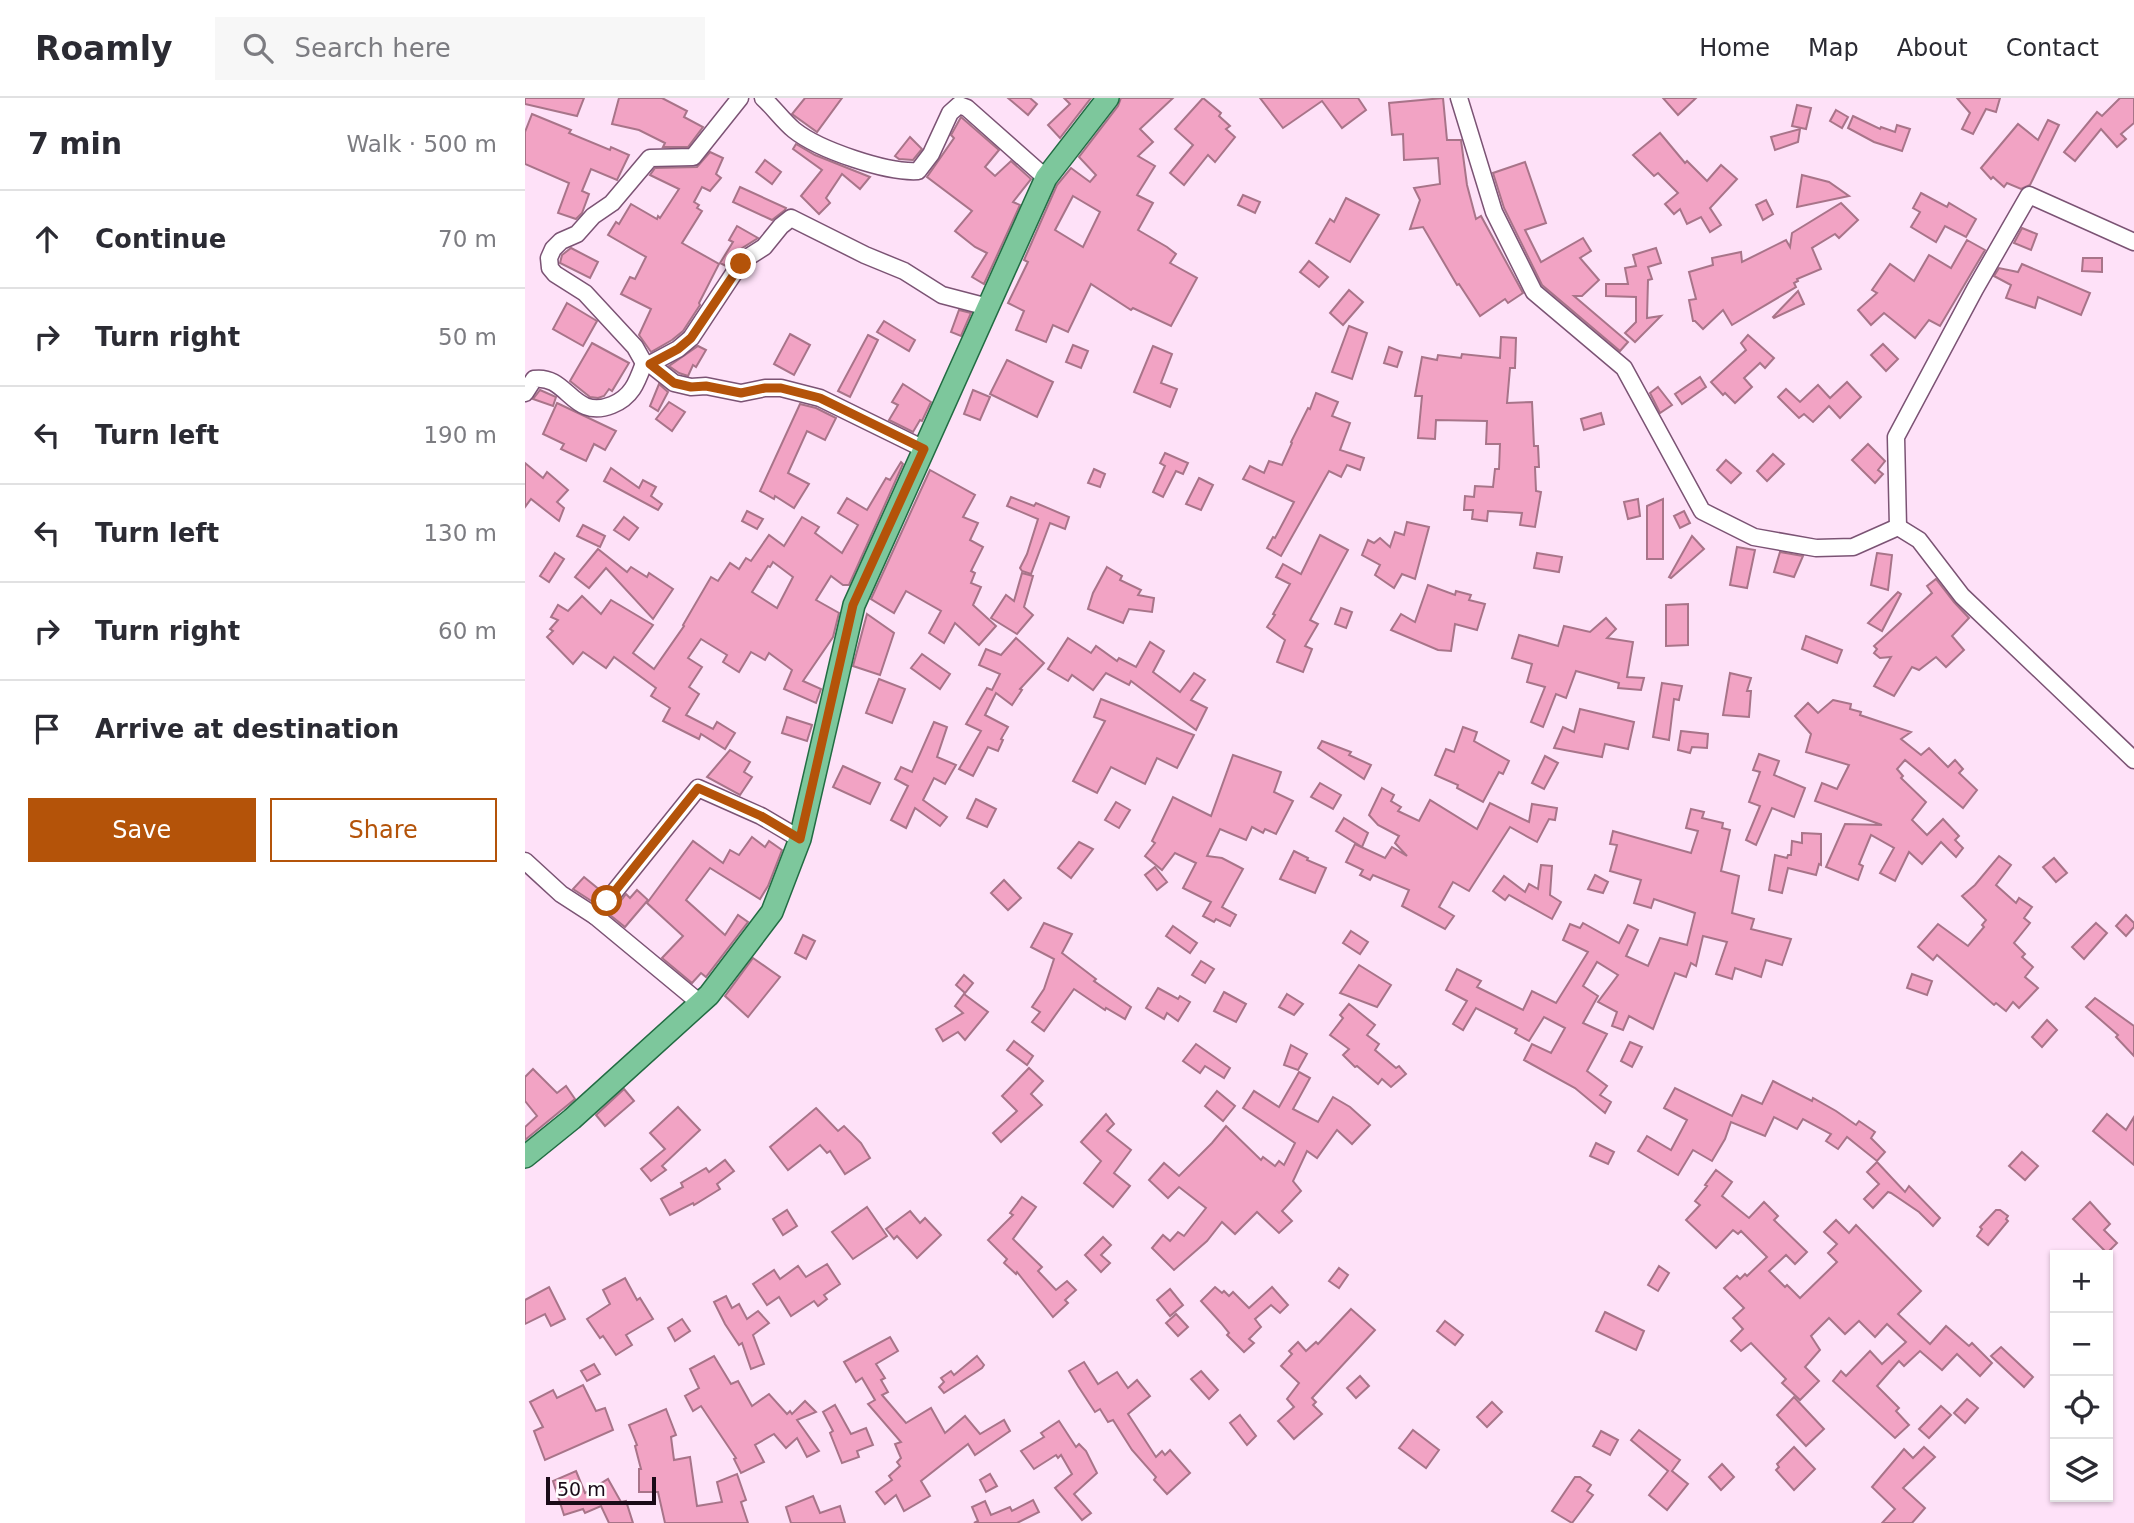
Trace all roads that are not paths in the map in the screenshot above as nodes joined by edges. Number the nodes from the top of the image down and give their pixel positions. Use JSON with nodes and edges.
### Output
{"nodes":[{"id":1,"x":740,"y":98,"type":"edge"},
{"id":2,"x":763,"y":98,"type":"edge"},
{"id":3,"x":1108,"y":98,"type":"edge"},
{"id":4,"x":1459,"y":98,"type":"edge"},
{"id":5,"x":1046,"y":178,"type":"junction"},
{"id":6,"x":2134,"y":242,"type":"edge"},
{"id":7,"x":988,"y":307,"type":"junction"},
{"id":8,"x":647,"y":364,"type":"junction"},
{"id":9,"x":525,"y":393,"type":"edge"},
{"id":10,"x":924,"y":449,"type":"junction"},
{"id":11,"x":1898,"y":527,"type":"junction"},
{"id":12,"x":2134,"y":760,"type":"edge"},
{"id":13,"x":800,"y":839,"type":"junction"},
{"id":14,"x":525,"y":861,"type":"edge"},
{"id":15,"x":595,"y":916,"type":"junction"},
{"id":16,"x":700,"y":1003,"type":"junction"},
{"id":17,"x":525,"y":1157,"type":"edge"}],
"edges":[{"from":1,"to":8,"type":"street"},
{"from":2,"to":5,"type":"street"},
{"from":3,"to":5,"type":"main road"},
{"from":4,"to":11,"type":"street"},
{"from":5,"to":7,"type":"main road"},
{"from":6,"to":11,"type":"street"},
{"from":7,"to":8,"type":"street"},
{"from":7,"to":10,"type":"main road"},
{"from":8,"to":9,"type":"street"},
{"from":8,"to":10,"type":"street"},
{"from":10,"to":13,"type":"main road"},
{"from":11,"to":12,"type":"street"},
{"from":13,"to":15,"type":"street"},
{"from":13,"to":16,"type":"main road"},
{"from":14,"to":15,"type":"street"},
{"from":15,"to":16,"type":"street"},
{"from":16,"to":17,"type":"main road"}]}
